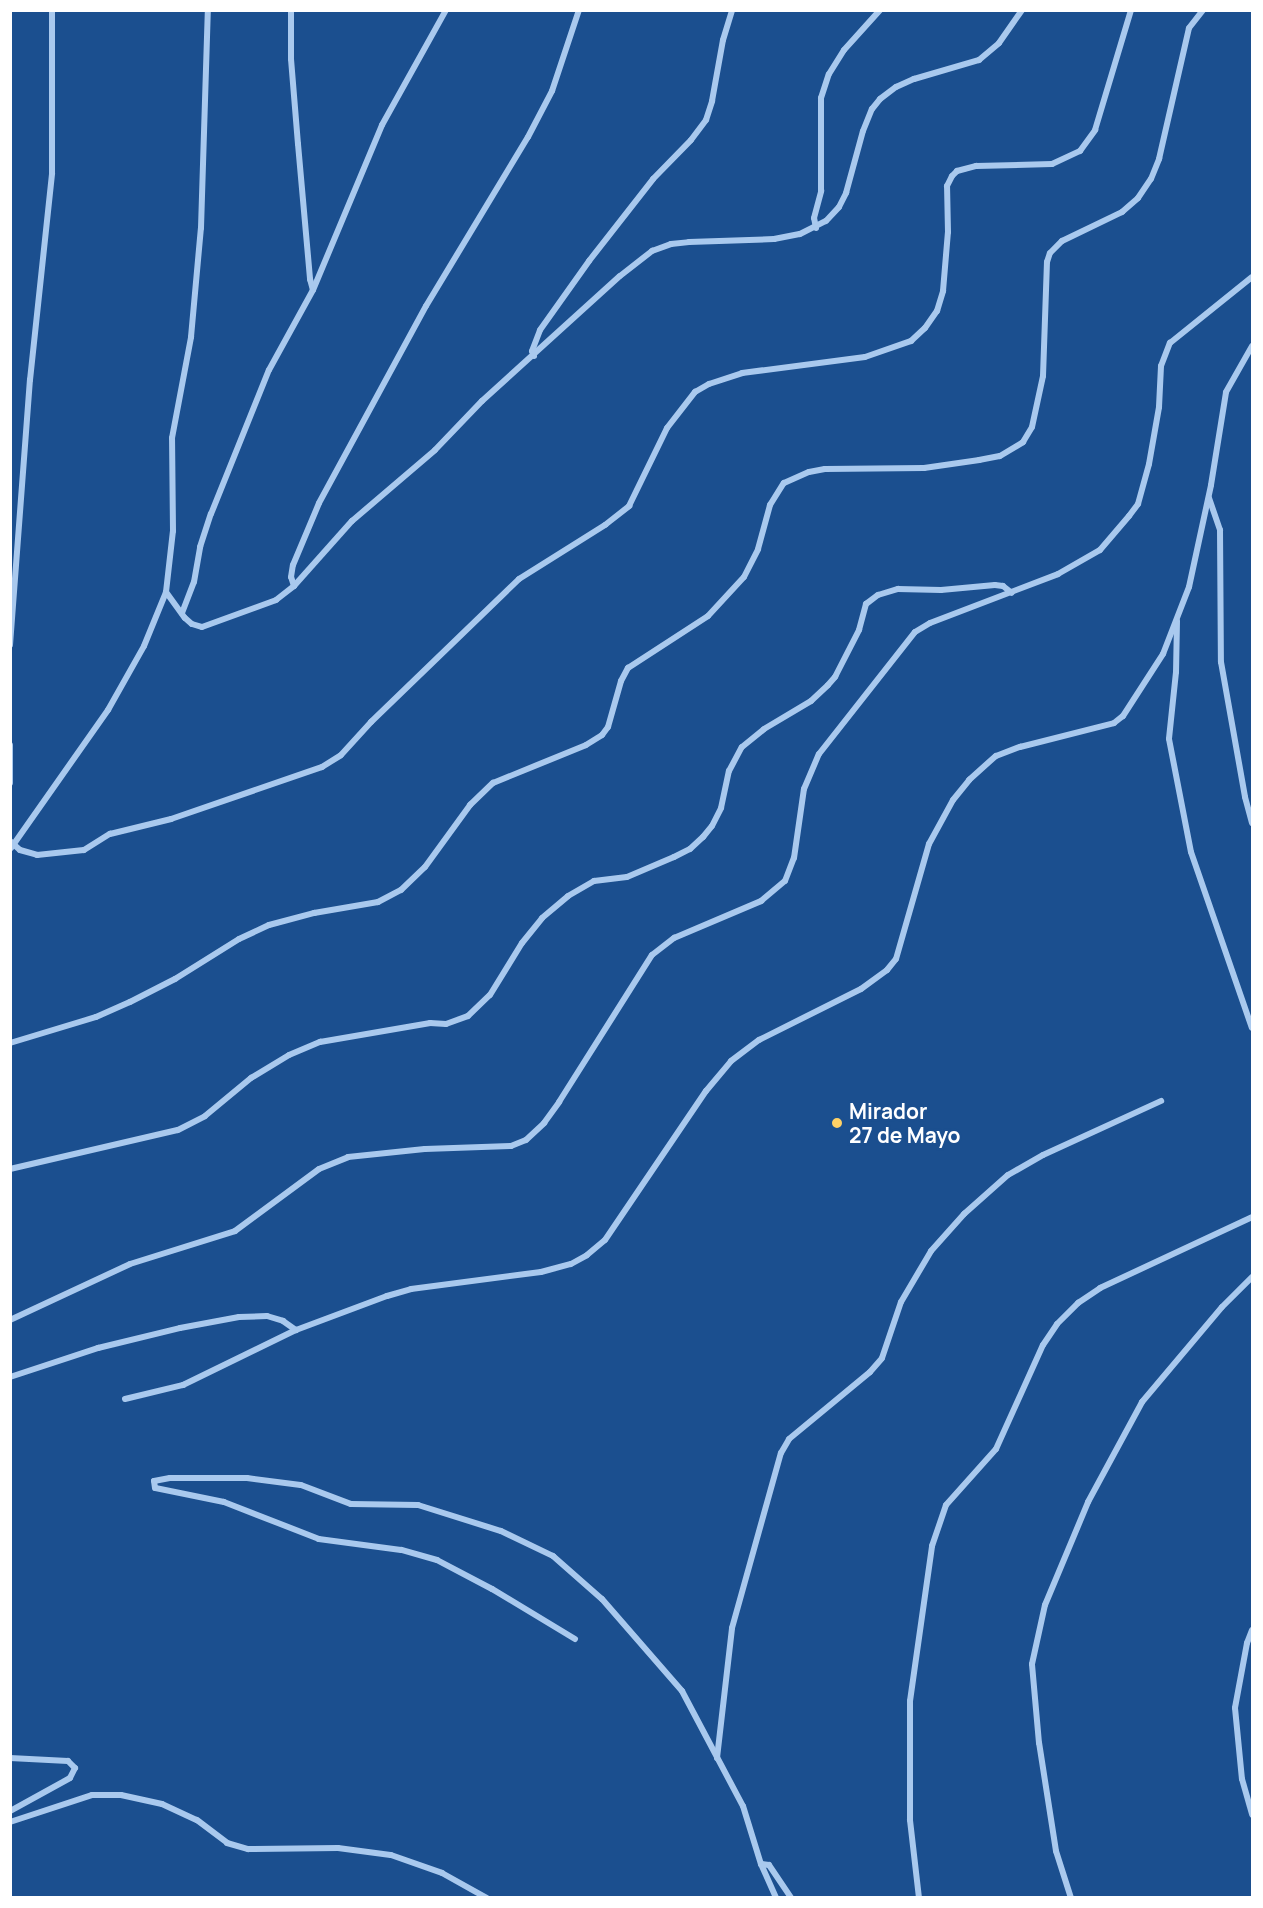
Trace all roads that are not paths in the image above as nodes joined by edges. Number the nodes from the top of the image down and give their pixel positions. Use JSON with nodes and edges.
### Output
{"nodes":[{"id":1,"x":52,"y":10,"type":"edge"},
{"id":2,"x":208,"y":10,"type":"edge"},
{"id":3,"x":291,"y":10,"type":"edge"},
{"id":4,"x":446,"y":10,"type":"edge"},
{"id":5,"x":579,"y":10,"type":"edge"},
{"id":6,"x":732,"y":10,"type":"edge"},
{"id":7,"x":880,"y":10,"type":"edge"},
{"id":8,"x":1022,"y":10,"type":"edge"},
{"id":9,"x":1131,"y":10,"type":"edge"},
{"id":10,"x":1203,"y":10,"type":"edge"},
{"id":11,"x":816,"y":228,"type":"junction"},
{"id":12,"x":1252,"y":277,"type":"edge"},
{"id":13,"x":314,"y":290,"type":"junction"},
{"id":14,"x":1252,"y":346,"type":"edge"},
{"id":15,"x":534,"y":356,"type":"junction"},
{"id":16,"x":1209,"y":498,"type":"junction"},
{"id":17,"x":294,"y":586,"type":"junction"},
{"id":18,"x":166,"y":592,"type":"junction"},
{"id":19,"x":1012,"y":593,"type":"junction"},
{"id":20,"x":182,"y":613,"type":"junction"},
{"id":21,"x":1177,"y":614,"type":"junction"},
{"id":22,"x":10,"y":645,"type":"edge"},
{"id":23,"x":10,"y":745,"type":"edge"},
{"id":24,"x":10,"y":783,"type":"edge"},
{"id":25,"x":1252,"y":823,"type":"edge"},
{"id":26,"x":11,"y":845,"type":"edge"},
{"id":27,"x":1252,"y":1028,"type":"edge"},
{"id":28,"x":10,"y":1043,"type":"edge"},
{"id":29,"x":1161,"y":1101,"type":"dead end"},
{"id":30,"x":10,"y":1169,"type":"edge"},
{"id":31,"x":1252,"y":1217,"type":"edge"},
{"id":32,"x":1252,"y":1276,"type":"edge"},
{"id":33,"x":10,"y":1320,"type":"edge"},
{"id":34,"x":296,"y":1330,"type":"junction"},
{"id":35,"x":10,"y":1377,"type":"edge"},
{"id":36,"x":125,"y":1399,"type":"dead end"},
{"id":37,"x":1252,"y":1630,"type":"edge"},
{"id":38,"x":575,"y":1640,"type":"dead end"},
{"id":39,"x":10,"y":1758,"type":"edge"},
{"id":40,"x":716,"y":1759,"type":"junction"},
{"id":41,"x":10,"y":1812,"type":"edge"},
{"id":42,"x":1252,"y":1815,"type":"edge"},
{"id":43,"x":10,"y":1822,"type":"edge"},
{"id":44,"x":761,"y":1864,"type":"junction"},
{"id":45,"x":487,"y":1898,"type":"edge"},
{"id":46,"x":776,"y":1898,"type":"edge"},
{"id":47,"x":791,"y":1898,"type":"edge"},
{"id":48,"x":919,"y":1898,"type":"edge"},
{"id":49,"x":1071,"y":1898,"type":"edge"}],
"edges":[{"from":1,"to":22,"type":"street"},
{"from":2,"to":18,"type":"street"},
{"from":3,"to":13,"type":"street"},
{"from":4,"to":13,"type":"street"},
{"from":5,"to":17,"type":"street"},
{"from":6,"to":15,"type":"street"},
{"from":7,"to":11,"type":"street"},
{"from":8,"to":11,"type":"street"},
{"from":9,"to":26,"type":"street"},
{"from":10,"to":28,"type":"street"},
{"from":11,"to":15,"type":"street"},
{"from":12,"to":19,"type":"street"},
{"from":13,"to":20,"type":"street"},
{"from":14,"to":16,"type":"street"},
{"from":15,"to":17,"type":"street"},
{"from":16,"to":21,"type":"street"},
{"from":16,"to":25,"type":"street"},
{"from":17,"to":20,"type":"street"},
{"from":18,"to":20,"type":"street"},
{"from":18,"to":26,"type":"street"},
{"from":19,"to":30,"type":"street"},
{"from":19,"to":33,"type":"street"},
{"from":21,"to":27,"type":"street"},
{"from":21,"to":34,"type":"street"},
{"from":23,"to":24,"type":"street"},
{"from":29,"to":40,"type":"street"},
{"from":31,"to":48,"type":"street"},
{"from":32,"to":49,"type":"street"},
{"from":34,"to":35,"type":"street"},
{"from":34,"to":36,"type":"street"},
{"from":37,"to":42,"type":"street"},
{"from":38,"to":40,"type":"street"},
{"from":39,"to":41,"type":"street"},
{"from":40,"to":44,"type":"street"},
{"from":43,"to":45,"type":"street"},
{"from":44,"to":46,"type":"street"},
{"from":44,"to":47,"type":"street"}]}
